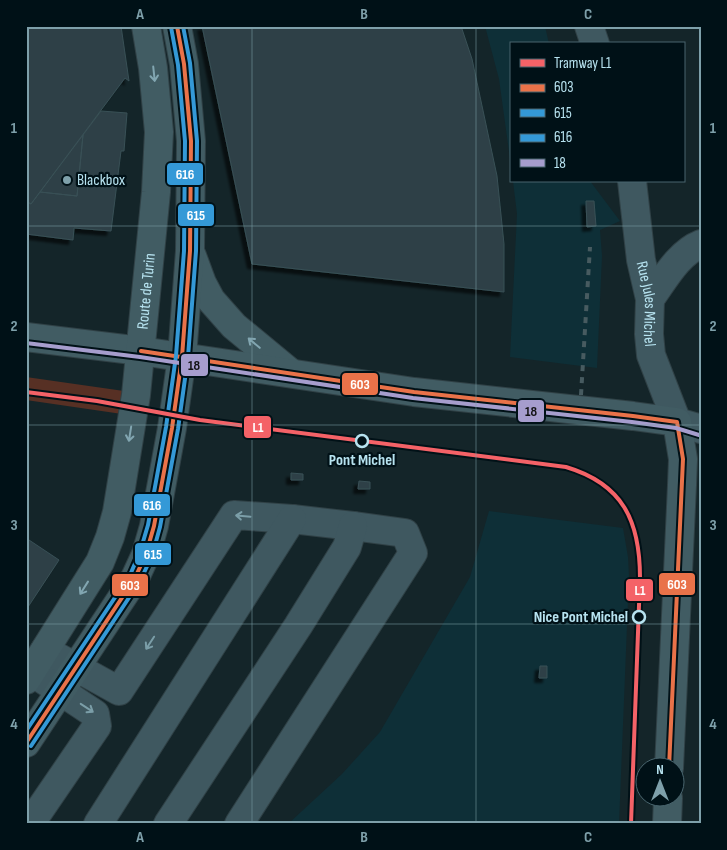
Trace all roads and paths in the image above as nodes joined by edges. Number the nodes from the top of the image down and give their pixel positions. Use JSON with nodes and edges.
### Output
{"nodes":[{"id":1,"x":146,"y":26,"type":"edge"},
{"id":2,"x":177,"y":26,"type":"edge"},
{"id":3,"x":589,"y":26,"type":"edge"},
{"id":4,"x":595,"y":42,"type":"edge"},
{"id":5,"x":632,"y":182,"type":"edge"},
{"id":6,"x":701,"y":244,"type":"edge"},
{"id":7,"x":190,"y":251,"type":"junction"},
{"id":8,"x":650,"y":299,"type":"junction"},
{"id":9,"x":26,"y":337,"type":"edge"},
{"id":10,"x":140,"y":351,"type":"junction"},
{"id":11,"x":182,"y":357,"type":"junction"},
{"id":12,"x":292,"y":374,"type":"junction"},
{"id":13,"x":689,"y":426,"type":"edge"},
{"id":14,"x":292,"y":519,"type":"junction"},
{"id":15,"x":353,"y":526,"type":"junction"},
{"id":16,"x":34,"y":667,"type":"edge"},
{"id":17,"x":76,"y":668,"type":"junction"},
{"id":18,"x":61,"y":691,"type":"junction"},
{"id":19,"x":26,"y":743,"type":"edge"},
{"id":20,"x":669,"y":758,"type":"edge"},
{"id":21,"x":668,"y":808,"type":"edge"},
{"id":22,"x":30,"y":824,"type":"edge"},
{"id":23,"x":98,"y":824,"type":"edge"},
{"id":24,"x":168,"y":824,"type":"edge"},
{"id":25,"x":239,"y":824,"type":"edge"},
{"id":26,"x":667,"y":824,"type":"edge"}],
"edges":[{"from":1,"to":10,"type":"main road","name":"Route de Turin","one_way":true},
{"from":2,"to":7,"type":"main road"},
{"from":3,"to":4,"type":"lane"},
{"from":5,"to":8,"type":"lane","name":"Rue Jules Michel"},
{"from":6,"to":8,"type":"lane"},
{"from":7,"to":11,"type":"main road"},
{"from":12,"to":7,"type":"main road","one_way":true},
{"from":8,"to":13,"type":"lane","name":"Rue Jules Michel"},
{"from":9,"to":10,"type":"main road"},
{"from":10,"to":11,"type":"main road"},
{"from":10,"to":16,"type":"main road","name":"Route de Turin","one_way":true},
{"from":11,"to":12,"type":"main road"},
{"from":11,"to":17,"type":"main road"},
{"from":12,"to":13,"type":"main road"},
{"from":13,"to":20,"type":"main road"},
{"from":14,"to":15,"type":"lane"},
{"from":14,"to":17,"type":"lane","one_way":true},
{"from":14,"to":23,"type":"lane"},
{"from":15,"to":24,"type":"lane"},
{"from":15,"to":25,"type":"lane"},
{"from":16,"to":17,"type":"lane"},
{"from":16,"to":18,"type":"lane"},
{"from":17,"to":18,"type":"main road"},
{"from":18,"to":19,"type":"main road"},
{"from":18,"to":22,"type":"lane","one_way":true},
{"from":21,"to":26,"type":"main road"}]}
